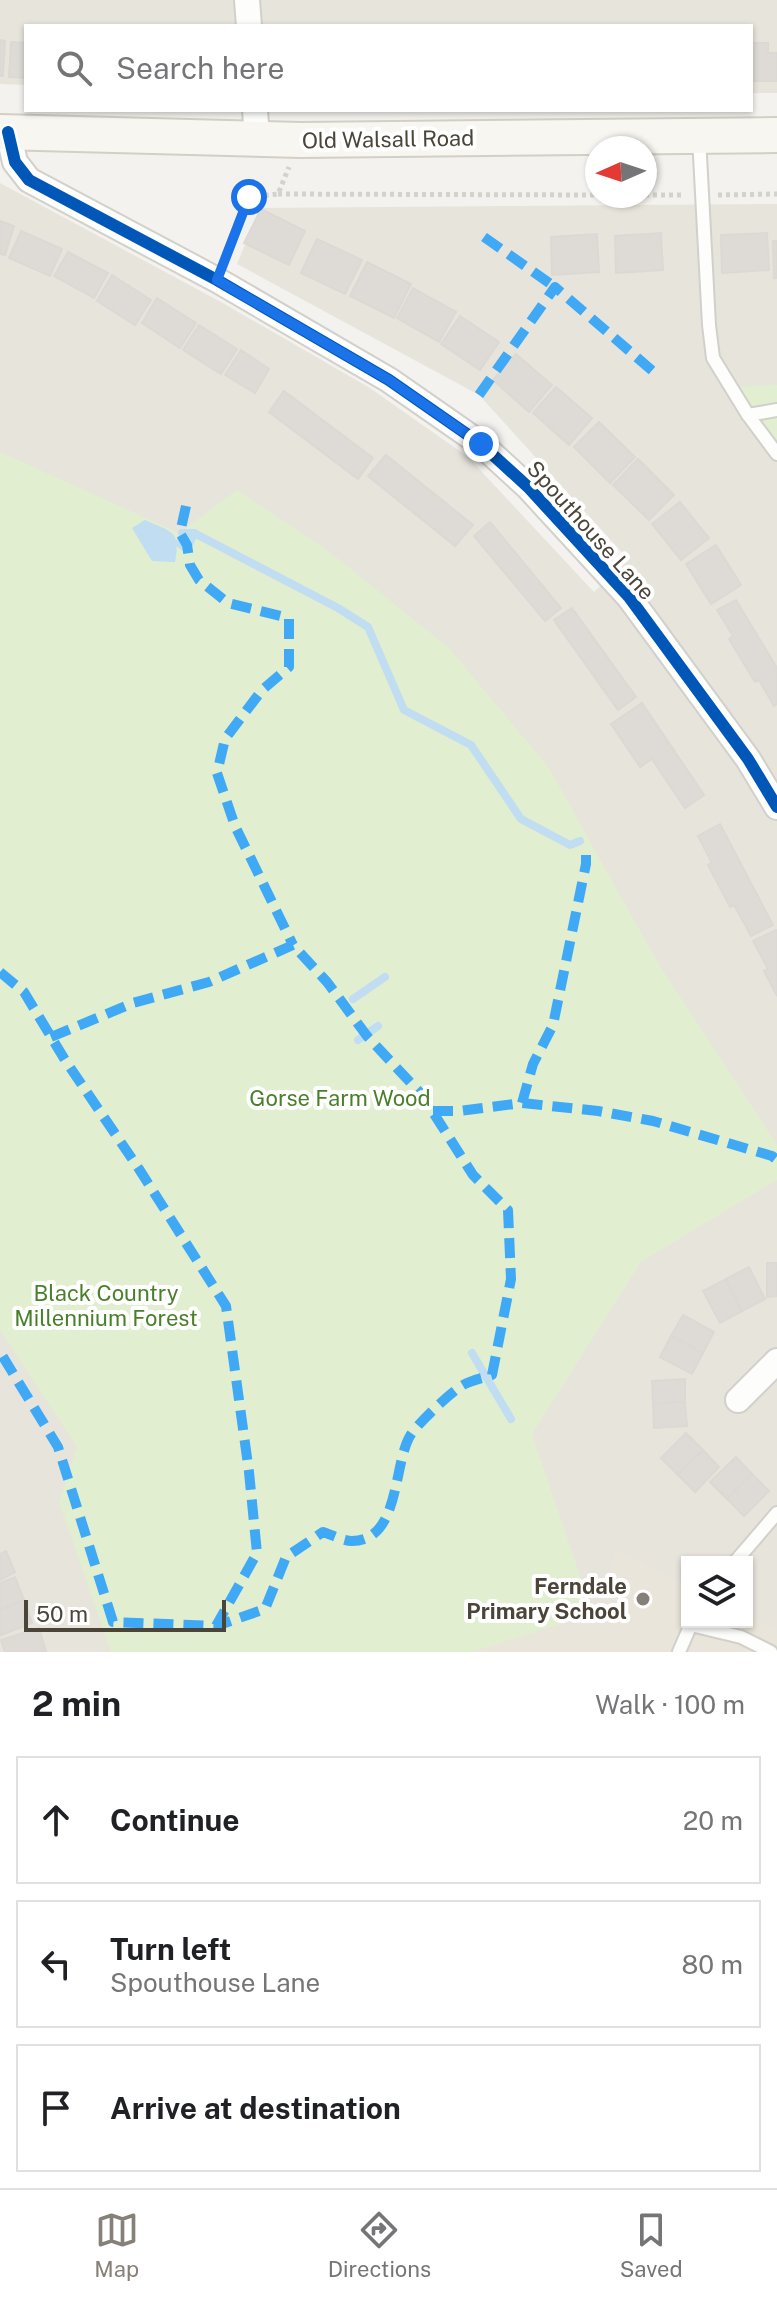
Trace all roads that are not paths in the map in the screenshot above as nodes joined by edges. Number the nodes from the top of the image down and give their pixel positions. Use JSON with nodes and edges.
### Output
{"nodes":[{"id":1,"x":247,"y":0,"type":"edge"},
{"id":2,"x":249,"y":24,"type":"edge"},
{"id":3,"x":256,"y":125,"type":"edge"},
{"id":4,"x":4,"y":132,"type":"edge"},
{"id":5,"x":777,"y":135,"type":"edge"},
{"id":6,"x":699,"y":136,"type":"junction"},
{"id":7,"x":777,"y":410,"type":"edge"},
{"id":8,"x":748,"y":415,"type":"junction"},
{"id":9,"x":777,"y":454,"type":"edge"},
{"id":10,"x":777,"y":807,"type":"edge"},
{"id":11,"x":773,"y":1373,"type":"edge"},
{"id":12,"x":738,"y":1400,"type":"dead end"},
{"id":13,"x":777,"y":1513,"type":"edge"},
{"id":14,"x":740,"y":1556,"type":"edge"},
{"id":15,"x":690,"y":1628,"type":"edge"},
{"id":16,"x":710,"y":1628,"type":"edge"},
{"id":17,"x":679,"y":1652,"type":"edge"},
{"id":18,"x":771,"y":1652,"type":"edge"}],
"edges":[{"from":1,"to":2,"type":"street"},
{"from":3,"to":4,"type":"main road","name":"Old Walsall Road"},
{"from":3,"to":6,"type":"main road","name":"Old Walsall Road"},
{"from":4,"to":10,"type":"street","name":"Spouthouse Lane"},
{"from":5,"to":6,"type":"main road","name":"Old Walsall Road"},
{"from":6,"to":8,"type":"lane"},
{"from":7,"to":8,"type":"lane"},
{"from":8,"to":9,"type":"lane"},
{"from":11,"to":12,"type":"street"},
{"from":13,"to":14,"type":"lane"},
{"from":15,"to":17,"type":"lane"},
{"from":16,"to":18,"type":"lane"}]}
